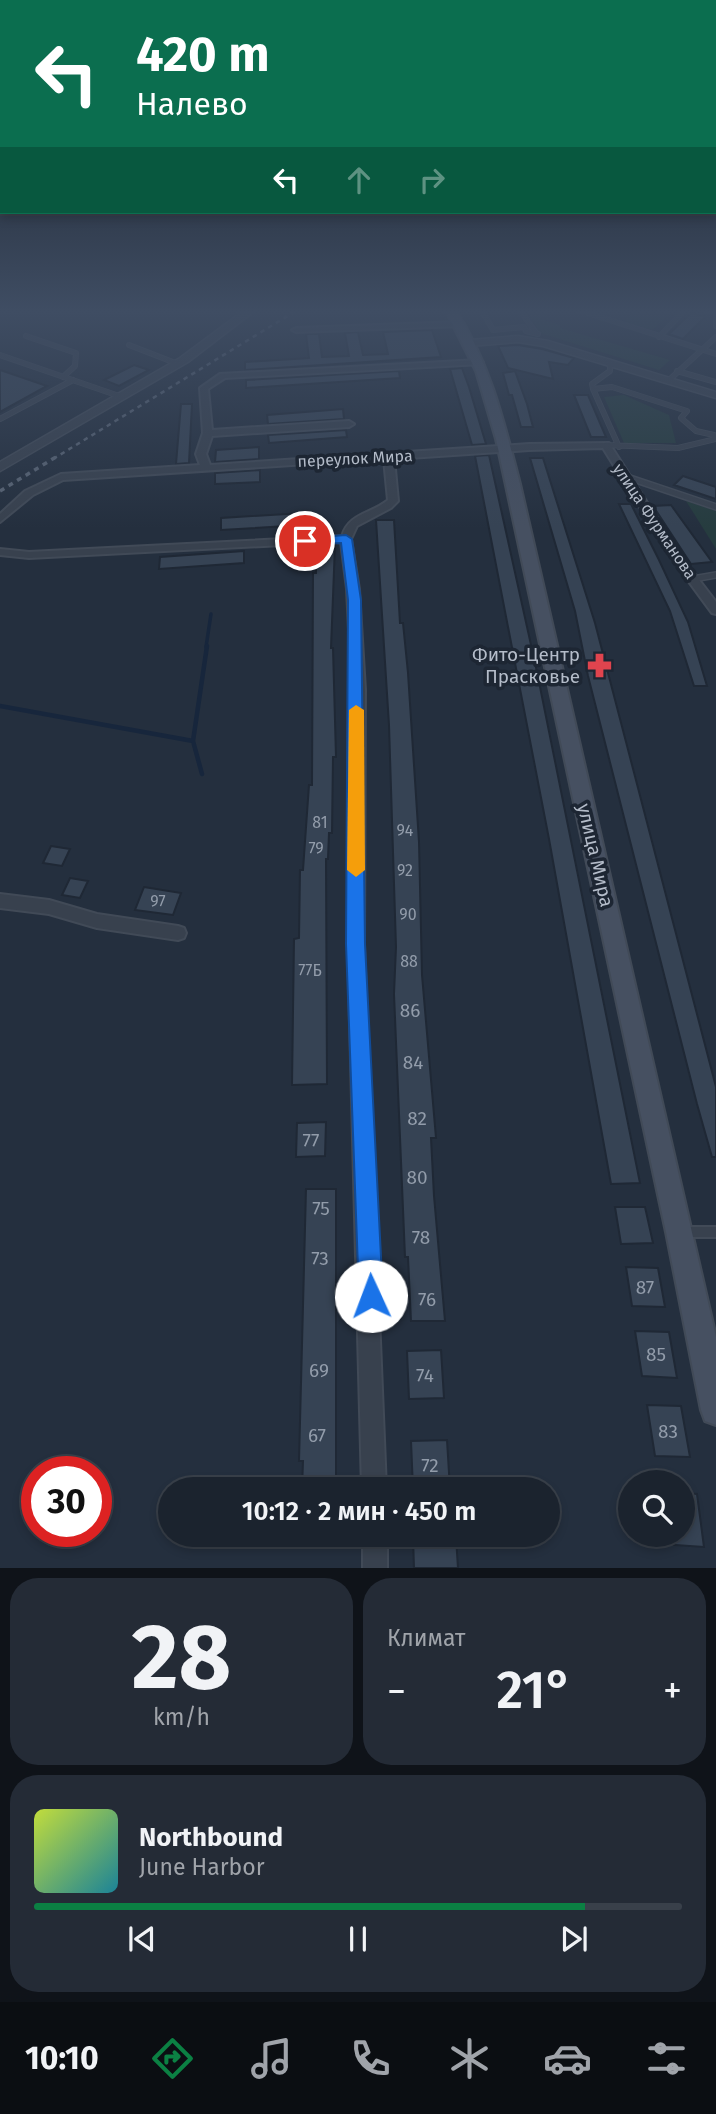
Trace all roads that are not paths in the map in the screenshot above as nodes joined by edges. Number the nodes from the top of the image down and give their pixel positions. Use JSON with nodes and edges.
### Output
{"nodes":[{"id":1,"x":69,"y":382,"type":"edge"},
{"id":2,"x":79,"y":382,"type":"edge"},
{"id":3,"x":147,"y":382,"type":"edge"},
{"id":4,"x":210,"y":382,"type":"edge"},
{"id":5,"x":485,"y":382,"type":"edge"},
{"id":6,"x":595,"y":382,"type":"edge"},
{"id":7,"x":672,"y":382,"type":"edge"},
{"id":8,"x":593,"y":389,"type":"junction"},
{"id":9,"x":716,"y":395,"type":"edge"},
{"id":10,"x":123,"y":397,"type":"junction"},
{"id":11,"x":0,"y":419,"type":"edge"},
{"id":12,"x":349,"y":424,"type":"dead end"},
{"id":13,"x":208,"y":433,"type":"junction"},
{"id":14,"x":715,"y":439,"type":"edge"},
{"id":15,"x":606,"y":446,"type":"junction"},
{"id":16,"x":619,"y":447,"type":"junction"},
{"id":17,"x":504,"y":450,"type":"junction"},
{"id":18,"x":389,"y":457,"type":"junction"},
{"id":19,"x":0,"y":467,"type":"edge"},
{"id":20,"x":206,"y":467,"type":"junction"},
{"id":21,"x":624,"y":476,"type":"junction"},
{"id":22,"x":716,"y":507,"type":"edge"},
{"id":23,"x":0,"y":519,"type":"edge"},
{"id":24,"x":346,"y":539,"type":"junction"},
{"id":25,"x":0,"y":552,"type":"edge"},
{"id":26,"x":716,"y":575,"type":"edge"},
{"id":27,"x":693,"y":579,"type":"junction"},
{"id":28,"x":716,"y":610,"type":"edge"},
{"id":29,"x":0,"y":901,"type":"edge"},
{"id":30,"x":178,"y":933,"type":"dead end"},
{"id":31,"x":680,"y":1232,"type":"junction"},
{"id":32,"x":716,"y":1232,"type":"edge"},
{"id":33,"x":716,"y":1410,"type":"edge"},
{"id":34,"x":374,"y":1477,"type":"edge"},
{"id":35,"x":375,"y":1547,"type":"edge"},
{"id":36,"x":375,"y":1568,"type":"edge"}],
"edges":[{"from":1,"to":11,"type":"lane"},
{"from":2,"to":10,"type":"lane"},
{"from":3,"to":10,"type":"street"},
{"from":4,"to":13,"type":"street"},
{"from":5,"to":17,"type":"main road","name":"улица Мира"},
{"from":6,"to":8,"type":"lane"},
{"from":7,"to":9,"type":"street"},
{"from":8,"to":14,"type":"lane"},
{"from":8,"to":16,"type":"lane"},
{"from":10,"to":19,"type":"street"},
{"from":12,"to":13,"type":"street","name":"переулок Мира"},
{"from":13,"to":20,"type":"street"},
{"from":14,"to":16,"type":"lane"},
{"from":15,"to":16,"type":"lane"},
{"from":15,"to":17,"type":"street","name":"улица Фурманова"},
{"from":15,"to":21,"type":"street","name":"улица Фурманова"},
{"from":17,"to":18,"type":"street","name":"переулок Мира"},
{"from":17,"to":31,"type":"main road","name":"улица Мира"},
{"from":18,"to":20,"type":"street","name":"переулок Мира"},
{"from":18,"to":24,"type":"street"},
{"from":20,"to":23,"type":"street","name":"переулок Мира"},
{"from":21,"to":22,"type":"lane"},
{"from":21,"to":27,"type":"street","name":"улица Фурманова"},
{"from":24,"to":25,"type":"street"},
{"from":24,"to":34,"type":"street"},
{"from":26,"to":27,"type":"lane"},
{"from":27,"to":28,"type":"street","name":"улица Фурманова"},
{"from":29,"to":30,"type":"street"},
{"from":31,"to":32,"type":"lane"},
{"from":31,"to":33,"type":"main road","name":"улица Мира"},
{"from":35,"to":36,"type":"street"}]}
